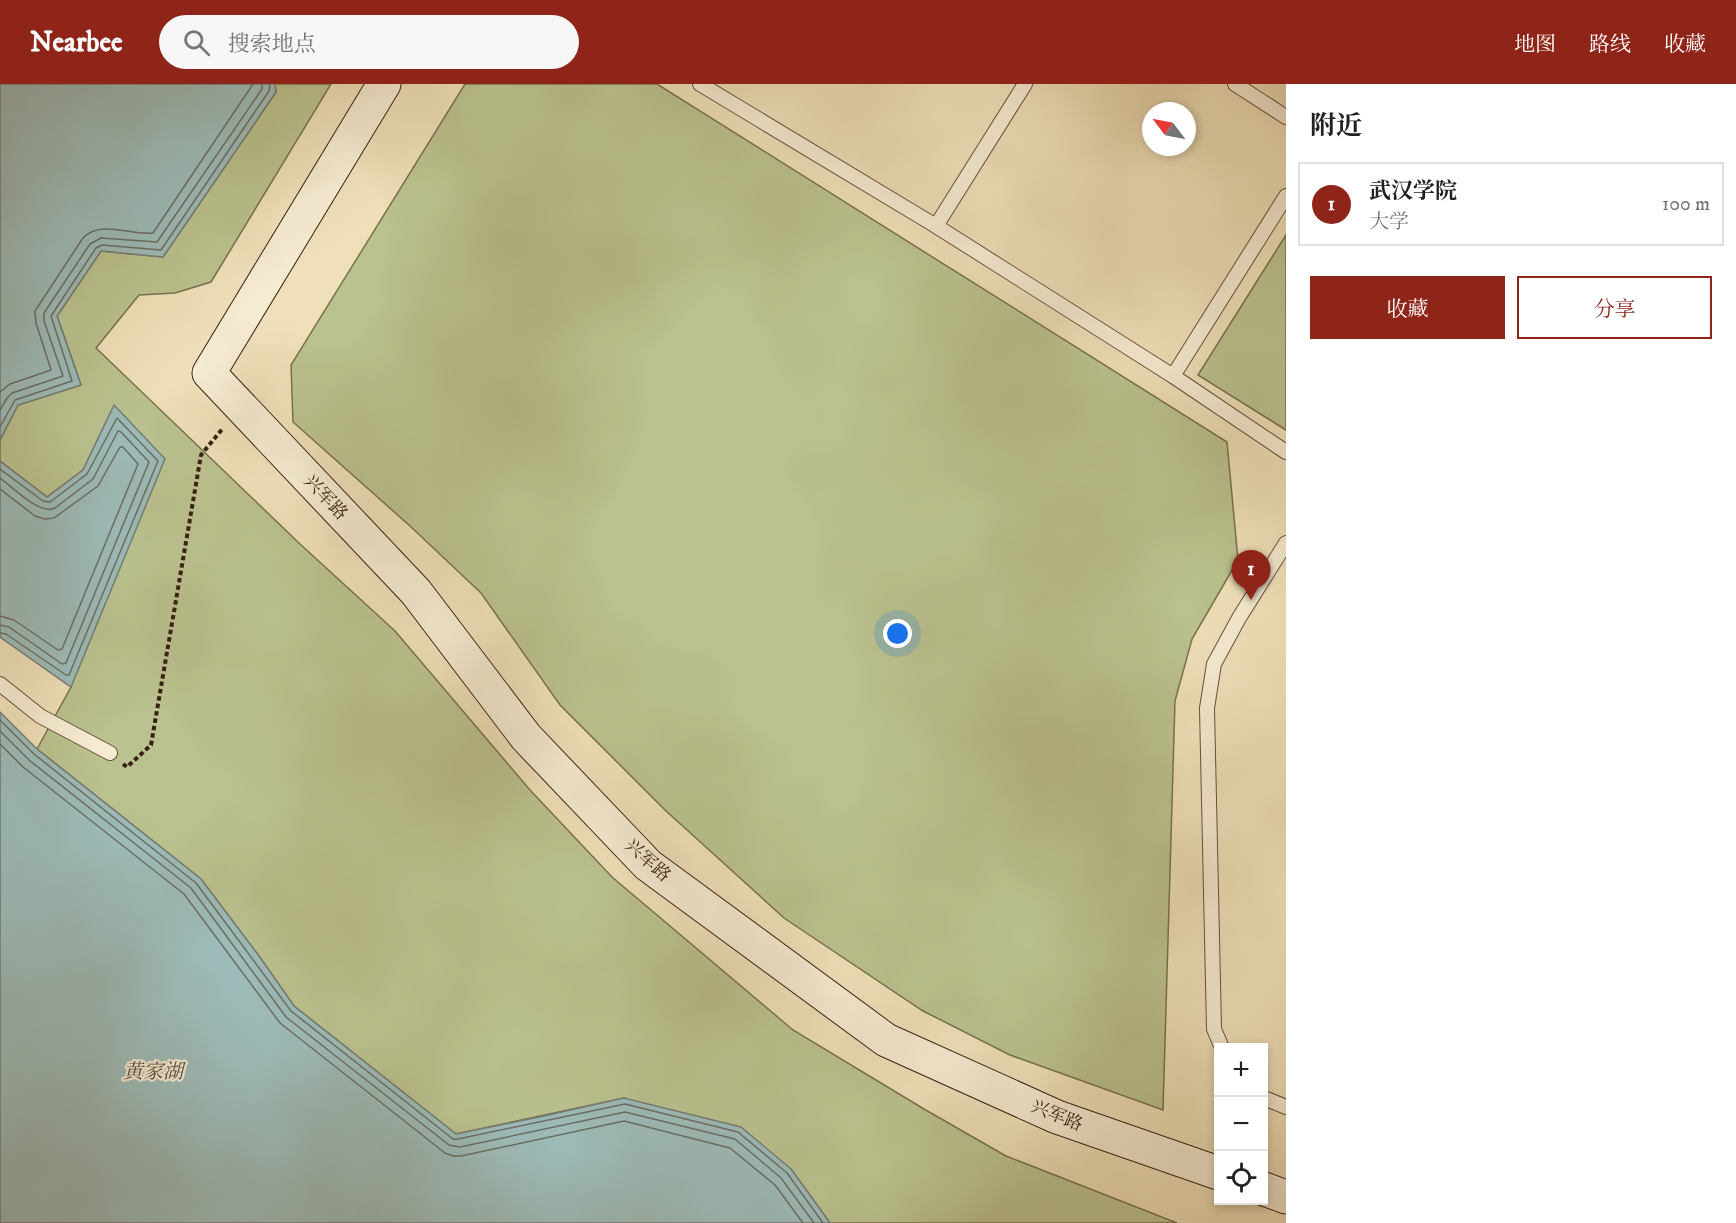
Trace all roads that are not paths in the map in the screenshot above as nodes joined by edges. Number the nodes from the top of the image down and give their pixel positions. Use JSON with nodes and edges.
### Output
{"nodes":[{"id":1,"x":384,"y":84,"type":"edge"},
{"id":2,"x":700,"y":84,"type":"edge"},
{"id":3,"x":1025,"y":84,"type":"edge"},
{"id":4,"x":1235,"y":84,"type":"edge"},
{"id":5,"x":1286,"y":117,"type":"edge"},
{"id":6,"x":1286,"y":196,"type":"edge"},
{"id":7,"x":936,"y":226,"type":"junction"},
{"id":8,"x":1173,"y":376,"type":"junction"},
{"id":9,"x":1286,"y":452,"type":"edge"},
{"id":10,"x":1286,"y":543,"type":"edge"},
{"id":11,"x":0,"y":684,"type":"edge"},
{"id":12,"x":110,"y":753,"type":"road end"},
{"id":13,"x":1220,"y":1043,"type":"edge"},
{"id":14,"x":1268,"y":1100,"type":"edge"},
{"id":15,"x":1286,"y":1107,"type":"edge"},
{"id":16,"x":1214,"y":1172,"type":"edge"},
{"id":17,"x":1268,"y":1191,"type":"edge"},
{"id":18,"x":1286,"y":1197,"type":"edge"}],
"edges":[{"from":1,"to":16,"type":"street","name":"兴军路"},
{"from":2,"to":7,"type":"lane"},
{"from":3,"to":7,"type":"lane"},
{"from":4,"to":5,"type":"lane"},
{"from":6,"to":8,"type":"lane"},
{"from":7,"to":8,"type":"lane"},
{"from":8,"to":9,"type":"lane"},
{"from":10,"to":13,"type":"lane"},
{"from":11,"to":12,"type":"lane"},
{"from":14,"to":15,"type":"lane"},
{"from":17,"to":18,"type":"street"}]}
